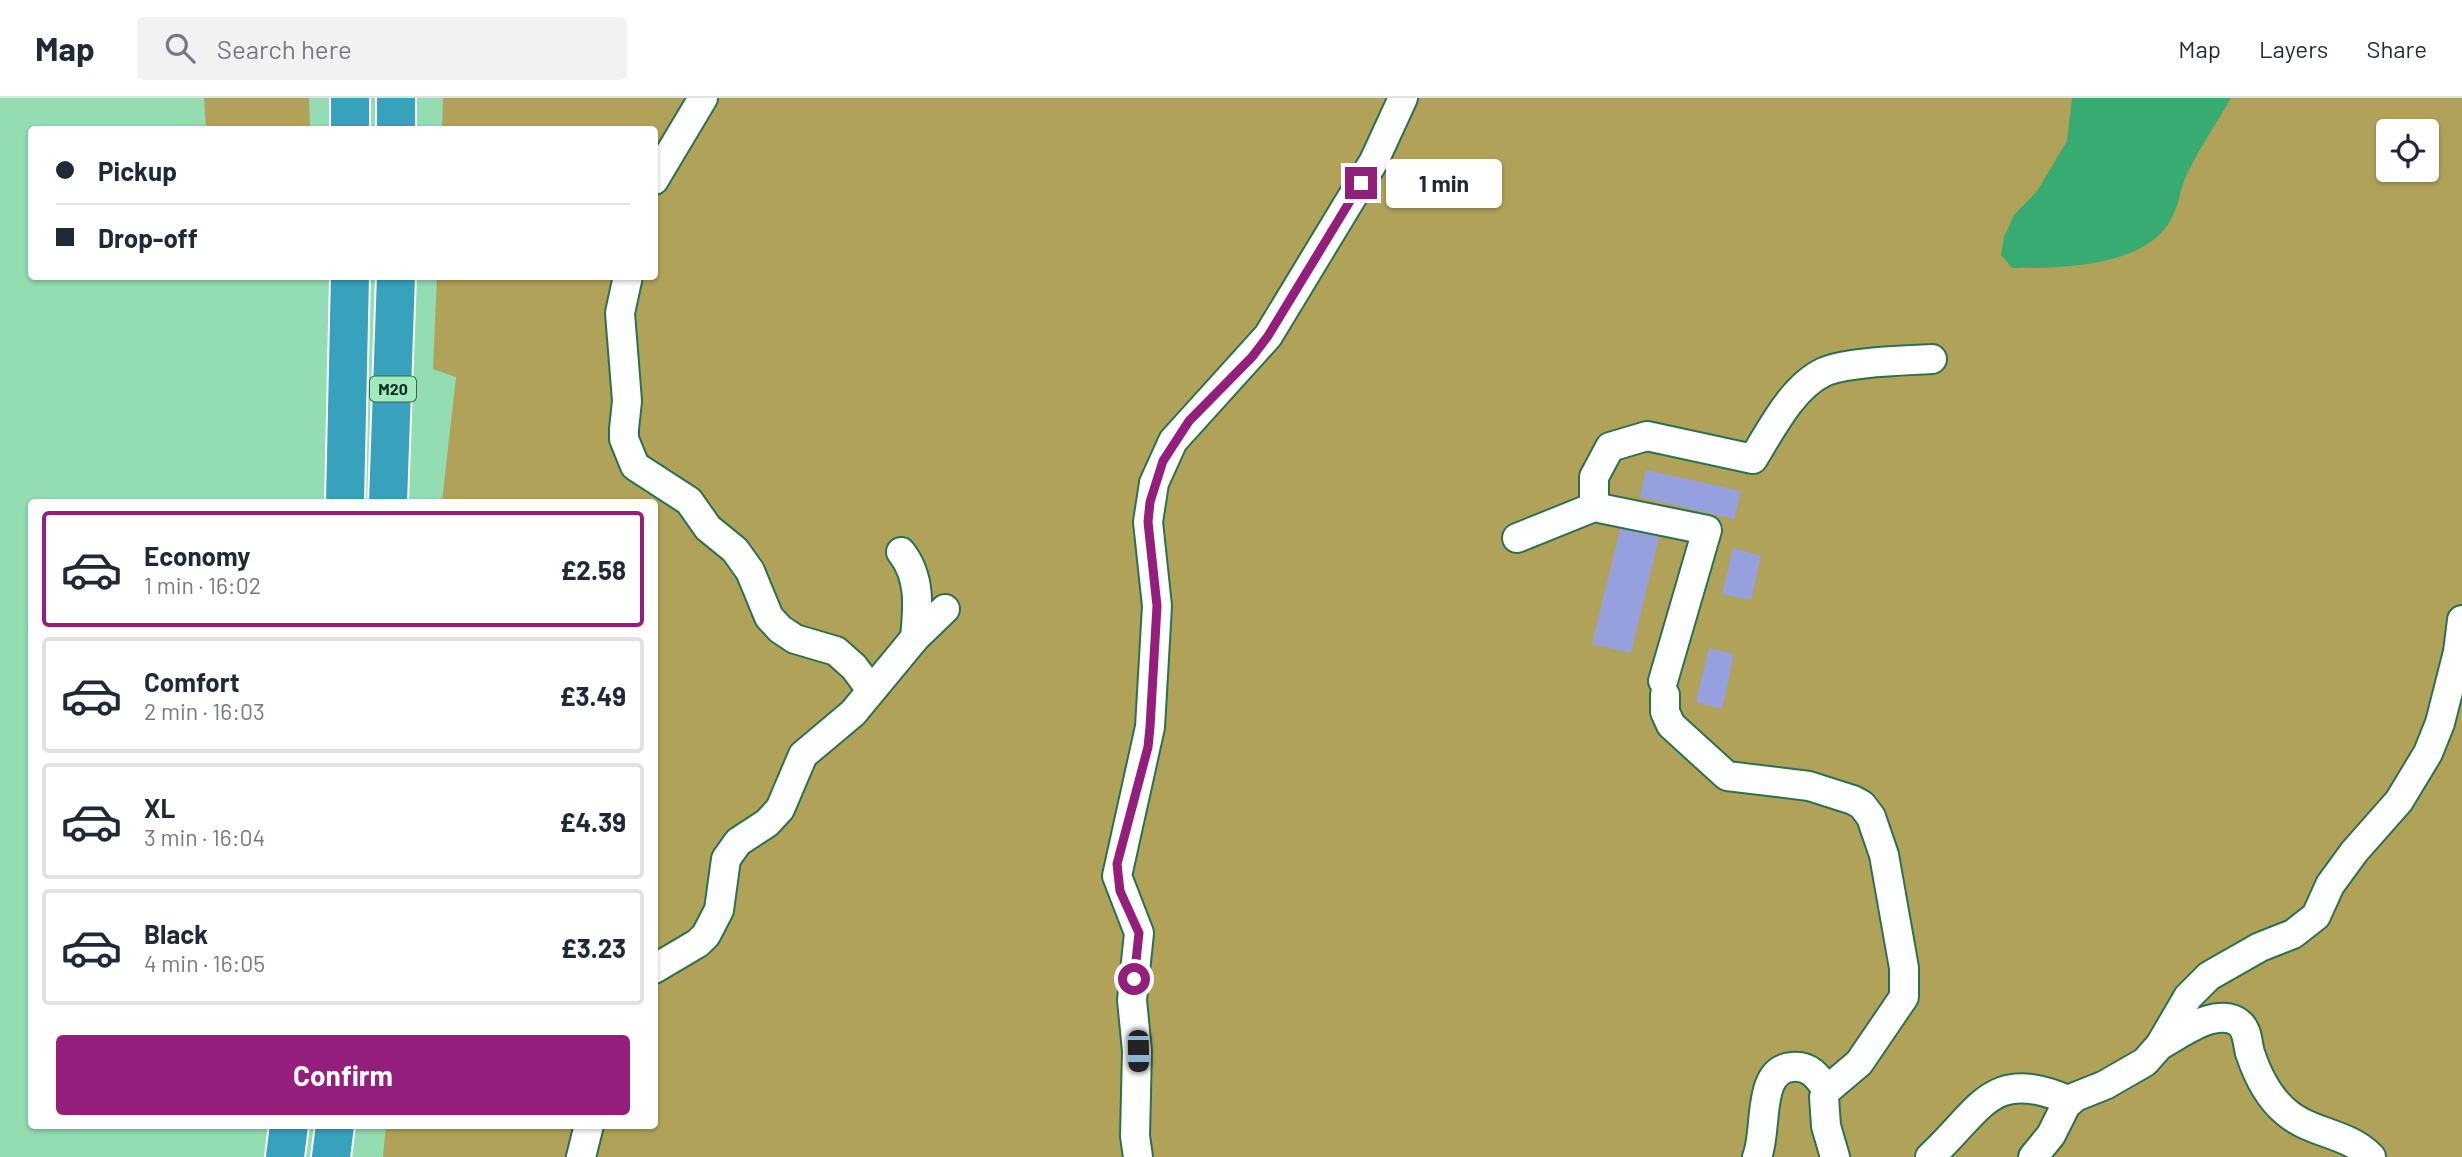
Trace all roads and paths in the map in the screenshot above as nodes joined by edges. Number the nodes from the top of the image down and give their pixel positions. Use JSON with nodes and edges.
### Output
{"nodes":[{"id":1,"x":350,"y":98,"type":"edge"},
{"id":2,"x":396,"y":98,"type":"edge"},
{"id":3,"x":703,"y":98,"type":"edge"},
{"id":4,"x":1403,"y":98,"type":"edge"},
{"id":5,"x":350,"y":126,"type":"edge"},
{"id":6,"x":396,"y":126,"type":"edge"},
{"id":7,"x":658,"y":173,"type":"edge"},
{"id":8,"x":350,"y":280,"type":"edge"},
{"id":9,"x":396,"y":280,"type":"edge"},
{"id":10,"x":627,"y":280,"type":"edge"},
{"id":11,"x":1932,"y":359,"type":"dead end"},
{"id":12,"x":345,"y":499,"type":"edge"},
{"id":13,"x":388,"y":499,"type":"edge"},
{"id":14,"x":1594,"y":506,"type":"junction"},
{"id":15,"x":1517,"y":538,"type":"dead end"},
{"id":16,"x":901,"y":552,"type":"dead end"},
{"id":17,"x":946,"y":609,"type":"dead end"},
{"id":18,"x":2462,"y":620,"type":"edge"},
{"id":19,"x":915,"y":638,"type":"junction"},
{"id":20,"x":870,"y":690,"type":"junction"},
{"id":21,"x":658,"y":967,"type":"edge"},
{"id":22,"x":2160,"y":1045,"type":"junction"},
{"id":23,"x":1827,"y":1090,"type":"junction"},
{"id":24,"x":2070,"y":1101,"type":"junction"},
{"id":25,"x":288,"y":1129,"type":"edge"},
{"id":26,"x":334,"y":1129,"type":"edge"},
{"id":27,"x":588,"y":1129,"type":"edge"},
{"id":28,"x":285,"y":1157,"type":"edge"},
{"id":29,"x":331,"y":1157,"type":"edge"},
{"id":30,"x":581,"y":1157,"type":"edge"},
{"id":31,"x":1138,"y":1157,"type":"edge"},
{"id":32,"x":1757,"y":1157,"type":"edge"},
{"id":33,"x":1835,"y":1157,"type":"edge"},
{"id":34,"x":1930,"y":1157,"type":"edge"},
{"id":35,"x":2033,"y":1157,"type":"edge"},
{"id":36,"x":2371,"y":1157,"type":"edge"}],
"edges":[{"from":1,"to":5,"type":"highway"},
{"from":2,"to":6,"type":"highway"},
{"from":3,"to":7,"type":"lane"},
{"from":4,"to":31,"type":"lane"},
{"from":8,"to":12,"type":"highway","number":"M20"},
{"from":9,"to":13,"type":"highway","number":"M20"},
{"from":10,"to":20,"type":"lane"},
{"from":11,"to":14,"type":"lane"},
{"from":14,"to":15,"type":"lane"},
{"from":14,"to":23,"type":"lane"},
{"from":16,"to":19,"type":"lane"},
{"from":17,"to":19,"type":"lane"},
{"from":18,"to":22,"type":"lane"},
{"from":19,"to":20,"type":"lane"},
{"from":20,"to":21,"type":"lane"},
{"from":22,"to":24,"type":"lane"},
{"from":22,"to":36,"type":"lane"},
{"from":23,"to":32,"type":"lane"},
{"from":23,"to":33,"type":"lane"},
{"from":24,"to":34,"type":"lane"},
{"from":24,"to":35,"type":"lane"},
{"from":25,"to":28,"type":"highway"},
{"from":26,"to":29,"type":"highway"},
{"from":27,"to":30,"type":"lane"}]}
